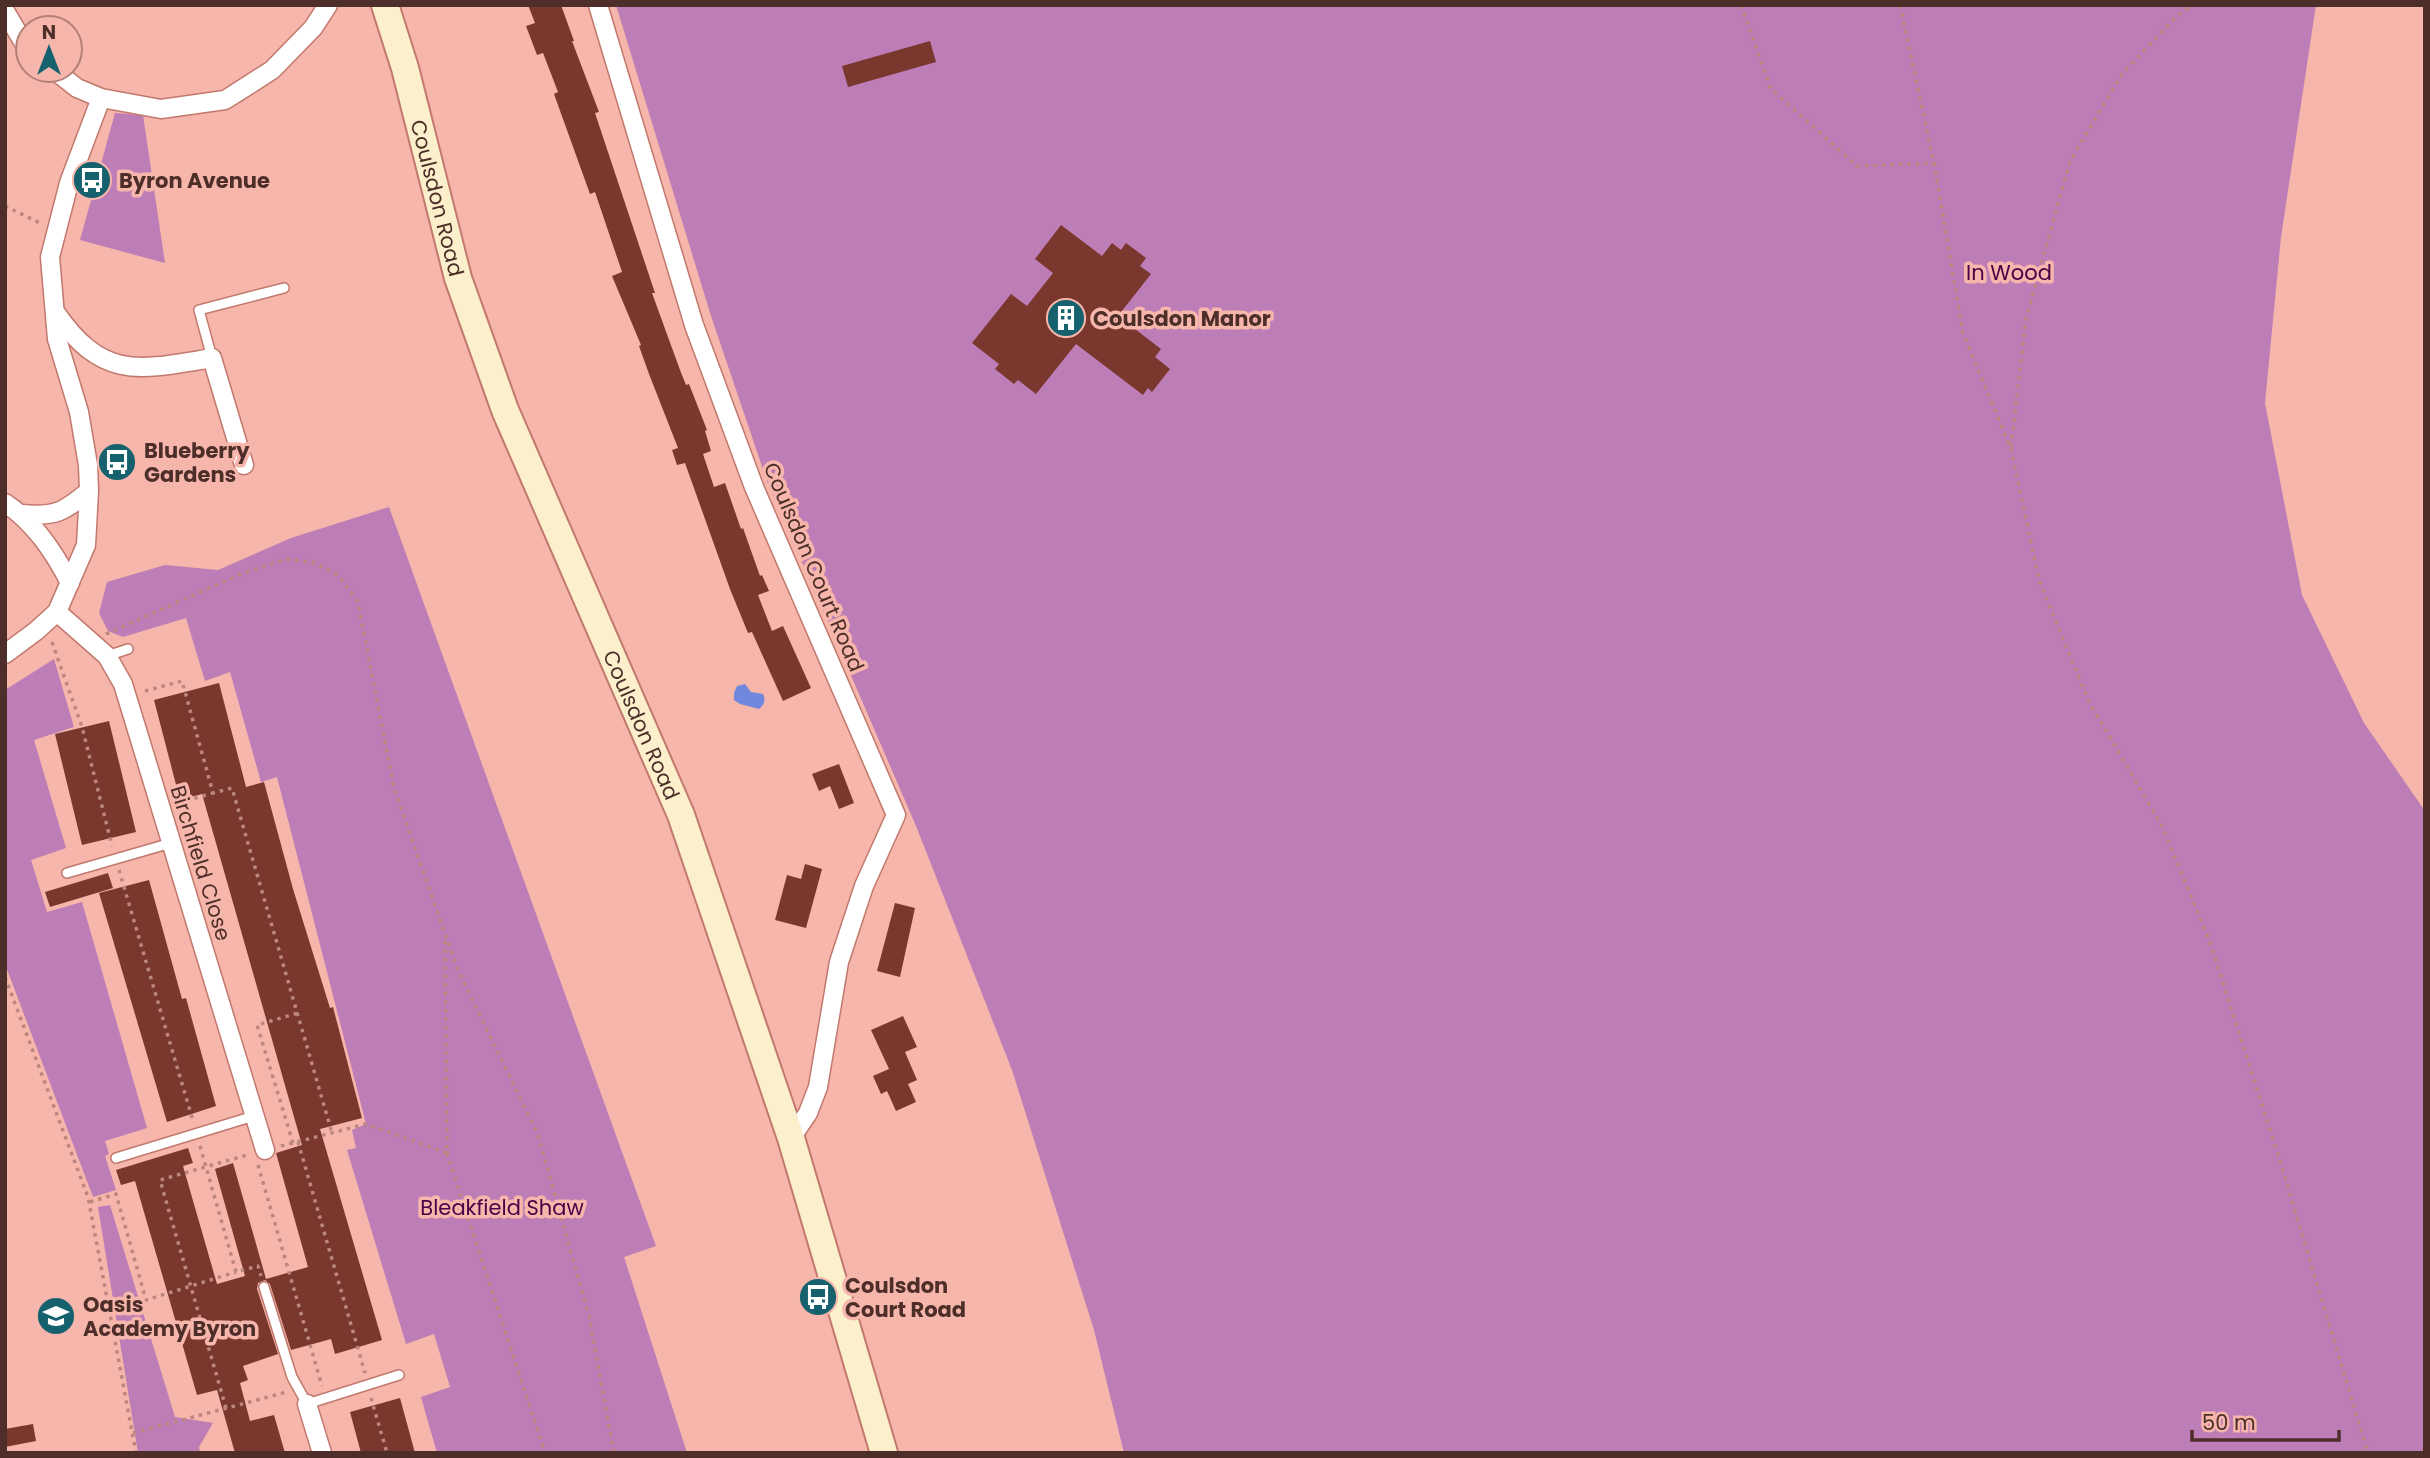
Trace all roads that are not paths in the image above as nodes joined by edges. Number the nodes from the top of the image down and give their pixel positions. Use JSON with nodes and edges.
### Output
{"nodes":[{"id":1,"x":328,"y":5,"type":"edge"},
{"id":2,"x":385,"y":5,"type":"edge"},
{"id":3,"x":598,"y":5,"type":"edge"},
{"id":4,"x":5,"y":11,"type":"edge"},
{"id":5,"x":14,"y":26,"type":"edge"},
{"id":6,"x":71,"y":84,"type":"edge"},
{"id":7,"x":101,"y":98,"type":"junction"},
{"id":8,"x":284,"y":288,"type":"dead end"},
{"id":9,"x":55,"y":312,"type":"junction"},
{"id":10,"x":212,"y":358,"type":"junction"},
{"id":11,"x":244,"y":465,"type":"dead end"},
{"id":12,"x":89,"y":491,"type":"junction"},
{"id":13,"x":5,"y":503,"type":"edge"},
{"id":14,"x":22,"y":514,"type":"junction"},
{"id":15,"x":70,"y":583,"type":"junction"},
{"id":16,"x":51,"y":618,"type":"junction"},
{"id":17,"x":128,"y":649,"type":"dead end"},
{"id":18,"x":5,"y":654,"type":"edge"},
{"id":19,"x":107,"y":656,"type":"junction"},
{"id":20,"x":171,"y":843,"type":"junction"},
{"id":21,"x":67,"y":873,"type":"dead end"},
{"id":22,"x":254,"y":1116,"type":"junction"},
{"id":23,"x":791,"y":1138,"type":"junction"},
{"id":24,"x":265,"y":1150,"type":"road end"},
{"id":25,"x":116,"y":1158,"type":"dead end"},
{"id":26,"x":264,"y":1287,"type":"road end"},
{"id":27,"x":399,"y":1375,"type":"dead end"},
{"id":28,"x":303,"y":1396,"type":"junction"},
{"id":29,"x":322,"y":1453,"type":"edge"},
{"id":30,"x":884,"y":1453,"type":"edge"}],
"edges":[{"from":1,"to":7,"type":"street"},
{"from":2,"to":23,"type":"main road","name":"Coulsdon Road"},
{"from":3,"to":23,"type":"street","name":"Coulsdon Court Road"},
{"from":4,"to":5,"type":"street"},
{"from":6,"to":7,"type":"street"},
{"from":7,"to":9,"type":"street"},
{"from":8,"to":10,"type":"lane"},
{"from":9,"to":10,"type":"street"},
{"from":9,"to":12,"type":"street"},
{"from":10,"to":11,"type":"street"},
{"from":12,"to":14,"type":"street"},
{"from":12,"to":15,"type":"street"},
{"from":13,"to":14,"type":"street"},
{"from":14,"to":15,"type":"street"},
{"from":15,"to":16,"type":"street"},
{"from":16,"to":18,"type":"street"},
{"from":16,"to":19,"type":"street","name":"Birchfield Close"},
{"from":17,"to":19,"type":"lane"},
{"from":19,"to":20,"type":"street","name":"Birchfield Close"},
{"from":20,"to":21,"type":"lane"},
{"from":20,"to":22,"type":"street","name":"Birchfield Close"},
{"from":22,"to":24,"type":"street","name":"Birchfield Close"},
{"from":22,"to":25,"type":"lane"},
{"from":23,"to":30,"type":"main road","name":"Coulsdon Road"},
{"from":26,"to":28,"type":"lane"},
{"from":27,"to":28,"type":"lane"},
{"from":28,"to":29,"type":"street"}]}
